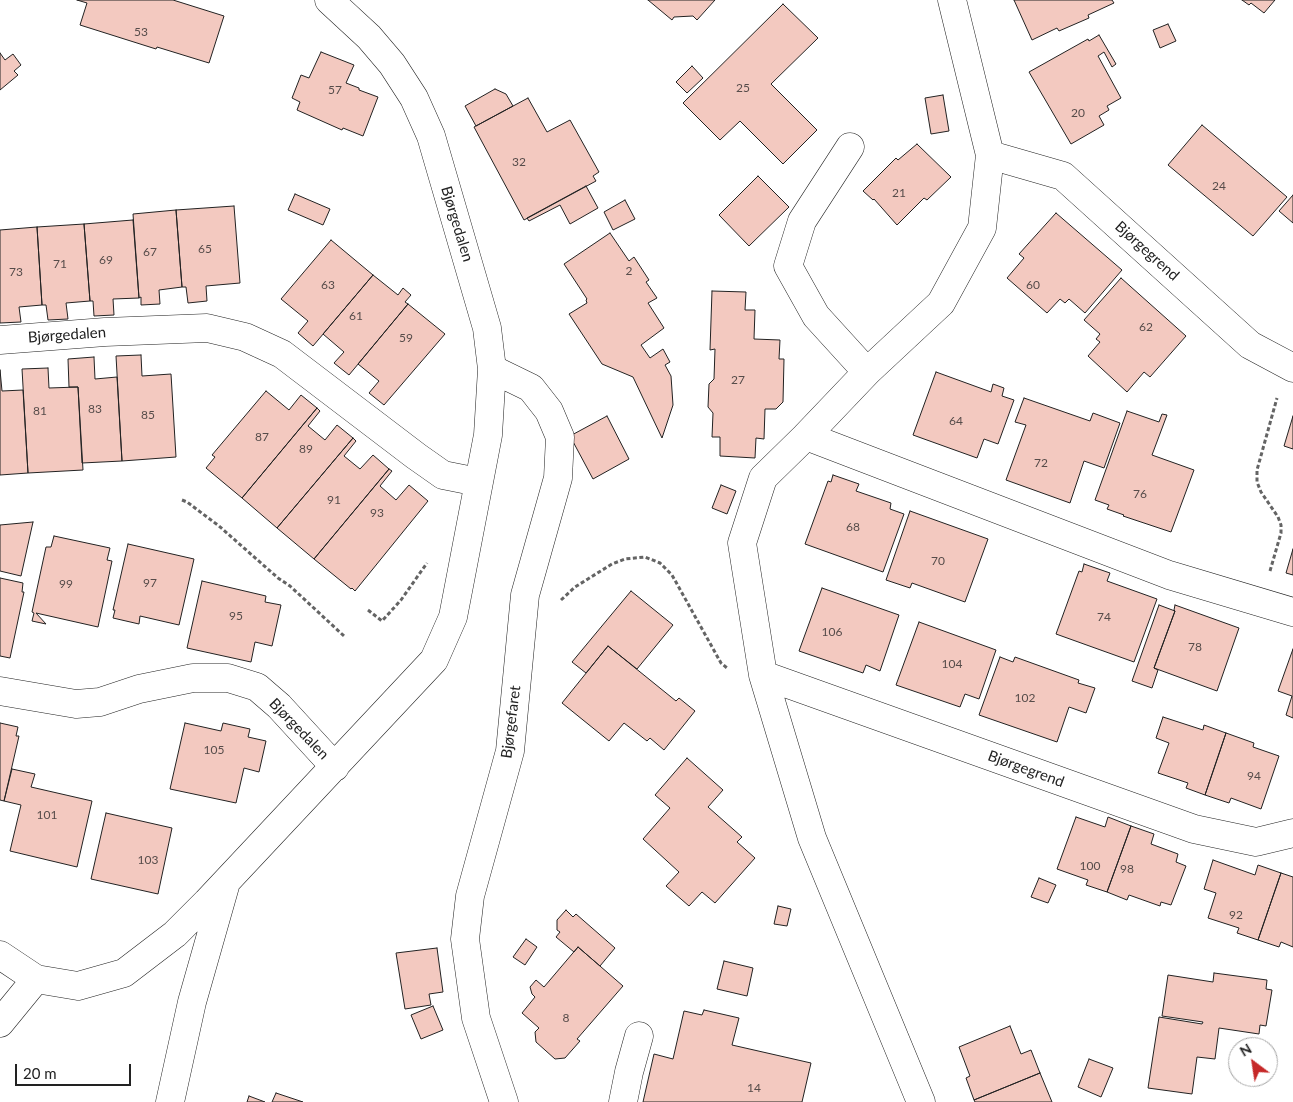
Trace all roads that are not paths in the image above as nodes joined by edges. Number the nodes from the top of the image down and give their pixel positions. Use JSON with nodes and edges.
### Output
{"nodes":[{"id":1,"x":329,"y":0,"type":"edge"},
{"id":2,"x":952,"y":0,"type":"edge"},
{"id":3,"x":850,"y":148,"type":"dead end"},
{"id":4,"x":990,"y":154,"type":"junction"},
{"id":5,"x":0,"y":340,"type":"edge"},
{"id":6,"x":1290,"y":366,"type":"edge"},
{"id":7,"x":492,"y":369,"type":"junction"},
{"id":8,"x":866,"y":372,"type":"junction"},
{"id":9,"x":806,"y":436,"type":"junction"},
{"id":10,"x":478,"y":482,"type":"junction"},
{"id":11,"x":1293,"y":612,"type":"edge"},
{"id":12,"x":763,"y":676,"type":"junction"},
{"id":13,"x":0,"y":691,"type":"edge"},
{"id":14,"x":335,"y":767,"type":"junction"},
{"id":15,"x":1293,"y":833,"type":"edge"},
{"id":16,"x":226,"y":882,"type":"junction"},
{"id":17,"x":0,"y":956,"type":"edge"},
{"id":18,"x":36,"y":979,"type":"junction"},
{"id":19,"x":0,"y":1023,"type":"edge"},
{"id":20,"x":639,"y":1036,"type":"dead end"},
{"id":21,"x":170,"y":1102,"type":"edge"},
{"id":22,"x":504,"y":1102,"type":"edge"},
{"id":23,"x":623,"y":1102,"type":"edge"},
{"id":24,"x":921,"y":1102,"type":"edge"}],
"edges":[{"from":1,"to":7,"type":"street","name":"Bjørgedalen"},
{"from":2,"to":4,"type":"street"},
{"from":3,"to":8,"type":"street"},
{"from":4,"to":6,"type":"street","name":"Bjørgegrend"},
{"from":4,"to":8,"type":"street"},
{"from":5,"to":10,"type":"street","name":"Bjørgedalen"},
{"from":7,"to":10,"type":"street","name":"Bjørgedalen"},
{"from":7,"to":22,"type":"street","name":"Bjørgefaret"},
{"from":8,"to":9,"type":"street"},
{"from":9,"to":11,"type":"street"},
{"from":9,"to":12,"type":"street"},
{"from":10,"to":14,"type":"street","name":"Bjørgedalen"},
{"from":12,"to":15,"type":"street","name":"Bjørgegrend"},
{"from":12,"to":24,"type":"street"},
{"from":13,"to":14,"type":"street","name":"Bjørgedalen"},
{"from":14,"to":16,"type":"street","name":"Bjørgedalen"},
{"from":16,"to":18,"type":"street","name":"Bjørgedalen"},
{"from":16,"to":21,"type":"street","name":"Bjørgedalen"},
{"from":17,"to":18,"type":"street","name":"Bjørgedalen"},
{"from":18,"to":19,"type":"street"},
{"from":20,"to":23,"type":"street"}]}
